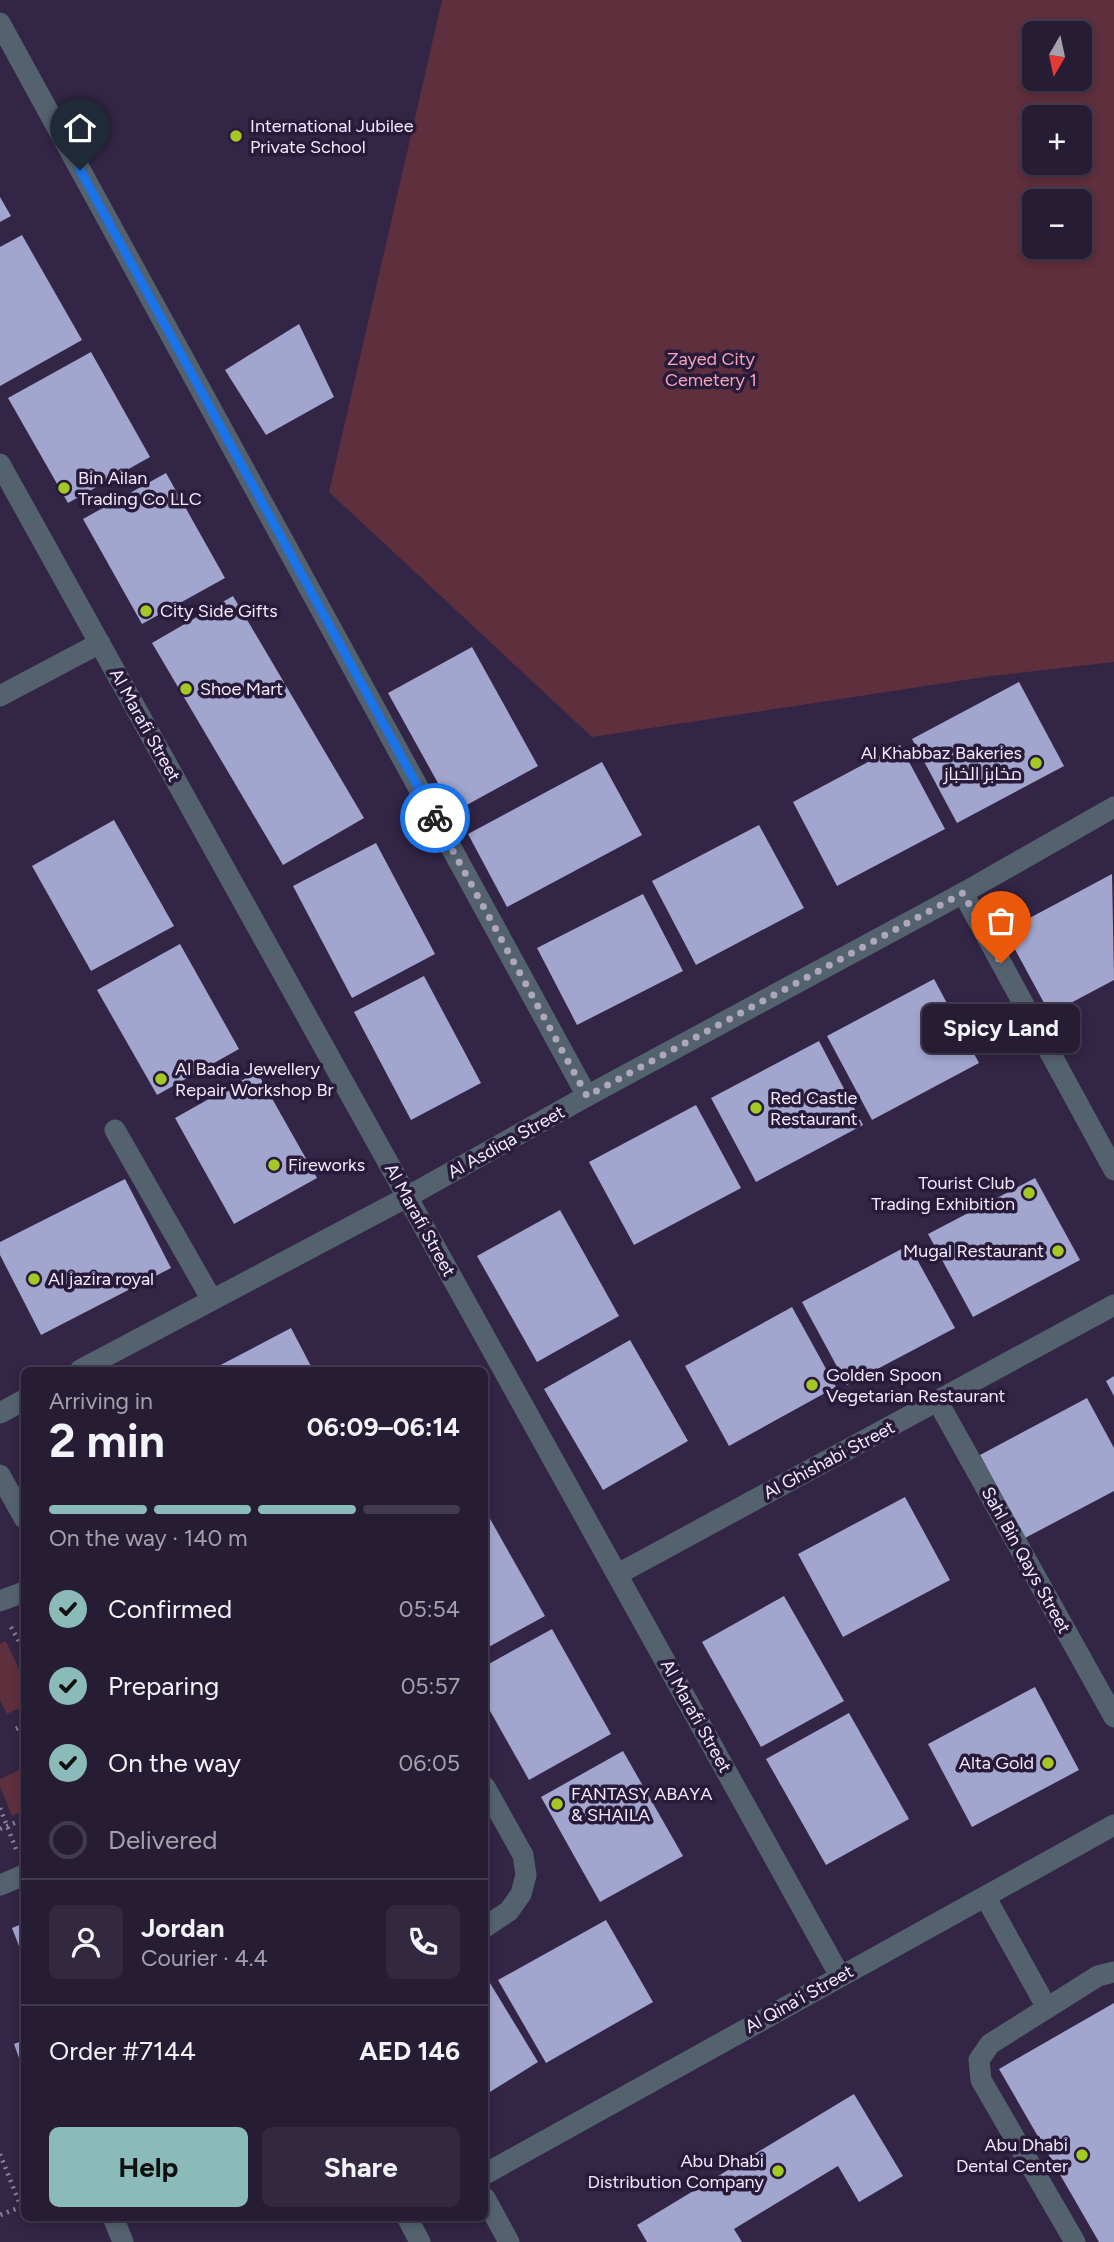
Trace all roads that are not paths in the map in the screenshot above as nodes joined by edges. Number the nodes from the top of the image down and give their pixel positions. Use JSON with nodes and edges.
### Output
{"nodes":[{"id":1,"x":0,"y":23,"type":"edge"},
{"id":2,"x":0,"y":464,"type":"edge"},
{"id":3,"x":100,"y":643,"type":"junction"},
{"id":4,"x":0,"y":696,"type":"edge"},
{"id":5,"x":1114,"y":807,"type":"edge"},
{"id":6,"x":963,"y":893,"type":"junction"},
{"id":7,"x":587,"y":1096,"type":"junction"},
{"id":8,"x":116,"y":1130,"type":"dead end"},
{"id":9,"x":1114,"y":1170,"type":"edge"},
{"id":10,"x":407,"y":1197,"type":"junction"},
{"id":11,"x":212,"y":1300,"type":"junction"},
{"id":12,"x":1114,"y":1305,"type":"edge"},
{"id":13,"x":86,"y":1367,"type":"edge"},
{"id":14,"x":21,"y":1402,"type":"edge"},
{"id":15,"x":938,"y":1402,"type":"junction"},
{"id":16,"x":0,"y":1413,"type":"edge"},
{"id":17,"x":0,"y":1475,"type":"edge"},
{"id":18,"x":21,"y":1513,"type":"edge"},
{"id":19,"x":618,"y":1574,"type":"junction"},
{"id":20,"x":21,"y":1593,"type":"edge"},
{"id":21,"x":0,"y":1601,"type":"edge"},
{"id":22,"x":1114,"y":1717,"type":"edge"},
{"id":23,"x":488,"y":1792,"type":"edge"},
{"id":24,"x":1114,"y":1825,"type":"edge"},
{"id":25,"x":21,"y":1868,"type":"edge"},
{"id":26,"x":0,"y":1885,"type":"edge"},
{"id":27,"x":986,"y":1898,"type":"junction"},
{"id":28,"x":488,"y":1925,"type":"edge"},
{"id":29,"x":1114,"y":1972,"type":"edge"},
{"id":30,"x":840,"y":1976,"type":"junction"},
{"id":31,"x":1047,"y":2008,"type":"junction"},
{"id":32,"x":488,"y":2172,"type":"edge"},
{"id":33,"x":488,"y":2204,"type":"edge"},
{"id":34,"x":115,"y":2221,"type":"edge"},
{"id":35,"x":409,"y":2221,"type":"edge"},
{"id":36,"x":123,"y":2242,"type":"edge"},
{"id":37,"x":420,"y":2242,"type":"edge"},
{"id":38,"x":509,"y":2242,"type":"edge"},
{"id":39,"x":1075,"y":2242,"type":"edge"}],
"edges":[{"from":1,"to":7,"type":"street"},
{"from":2,"to":3,"type":"street","name":"Al Marafi Street"},
{"from":3,"to":4,"type":"street"},
{"from":3,"to":10,"type":"street","name":"Al Marafi Street"},
{"from":5,"to":6,"type":"street","name":"Al Asdiqa Street"},
{"from":6,"to":7,"type":"street","name":"Al Asdiqa Street"},
{"from":6,"to":9,"type":"street"},
{"from":7,"to":10,"type":"street","name":"Al Asdiqa Street"},
{"from":8,"to":11,"type":"street"},
{"from":10,"to":11,"type":"street","name":"Al Asdiqa Street"},
{"from":10,"to":19,"type":"street","name":"Al Marafi Street"},
{"from":11,"to":13,"type":"street","name":"Al Asdiqa Street"},
{"from":12,"to":15,"type":"street","name":"Al Ghishabi Street"},
{"from":14,"to":16,"type":"street"},
{"from":15,"to":19,"type":"street","name":"Al Ghishabi Street"},
{"from":15,"to":22,"type":"street","name":"Sahl Bin Qays Street"},
{"from":17,"to":18,"type":"street"},
{"from":19,"to":30,"type":"street","name":"Al Marafi Street"},
{"from":20,"to":21,"type":"street"},
{"from":23,"to":28,"type":"street"},
{"from":24,"to":27,"type":"street","name":"Al Qina'i Street"},
{"from":25,"to":26,"type":"street"},
{"from":27,"to":30,"type":"street","name":"Al Qina'i Street"},
{"from":27,"to":31,"type":"street"},
{"from":29,"to":31,"type":"street"},
{"from":30,"to":32,"type":"street","name":"Al Qina'i Street"},
{"from":31,"to":39,"type":"street"},
{"from":33,"to":38,"type":"street"},
{"from":34,"to":36,"type":"street"},
{"from":35,"to":37,"type":"street"}]}
